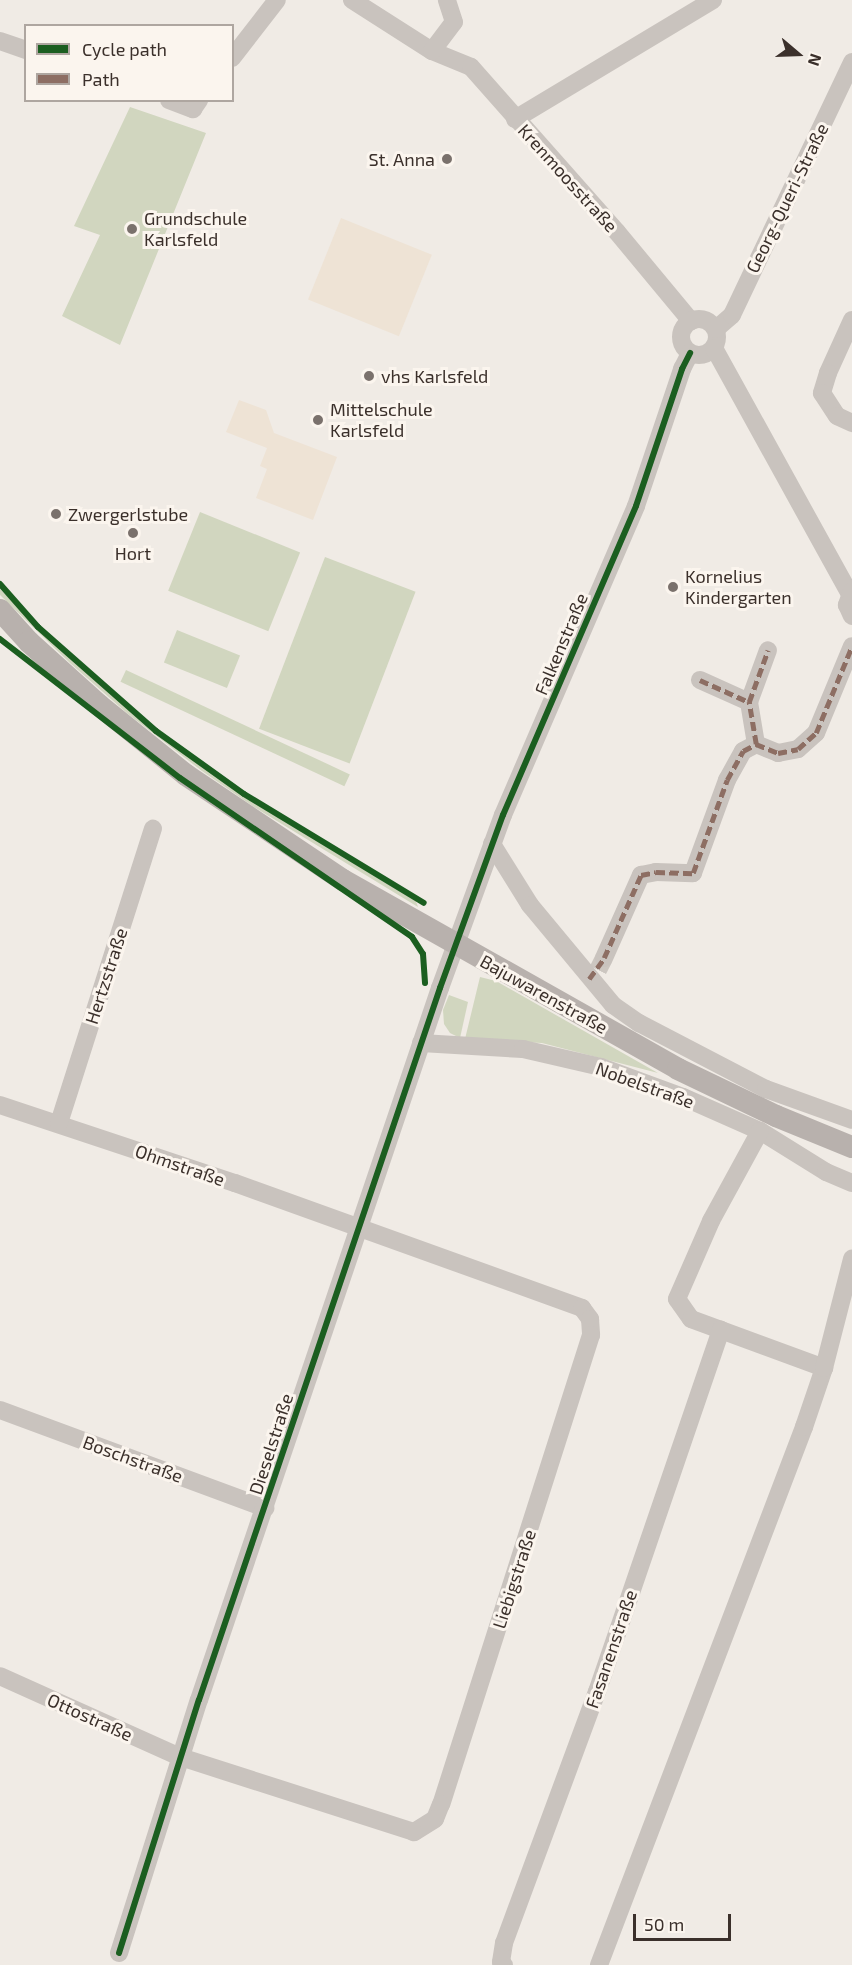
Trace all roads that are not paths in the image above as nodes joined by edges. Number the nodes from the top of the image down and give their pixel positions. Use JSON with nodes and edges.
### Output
{"nodes":[{"id":1,"x":277,"y":0,"type":"edge"},
{"id":2,"x":352,"y":0,"type":"edge"},
{"id":3,"x":447,"y":0,"type":"edge"},
{"id":4,"x":712,"y":0,"type":"edge"},
{"id":5,"x":0,"y":41,"type":"edge"},
{"id":6,"x":24,"y":49,"type":"edge"},
{"id":7,"x":432,"y":51,"type":"junction"},
{"id":8,"x":234,"y":55,"type":"edge"},
{"id":9,"x":852,"y":62,"type":"edge"},
{"id":10,"x":174,"y":102,"type":"edge"},
{"id":11,"x":198,"y":102,"type":"edge"},
{"id":12,"x":514,"y":119,"type":"junction"},
{"id":13,"x":852,"y":320,"type":"edge"},
{"id":14,"x":691,"y":321,"type":"junction"},
{"id":15,"x":716,"y":329,"type":"junction"},
{"id":16,"x":714,"y":348,"type":"junction"},
{"id":17,"x":690,"y":353,"type":"junction"},
{"id":18,"x":852,"y":423,"type":"edge"},
{"id":19,"x":851,"y":592,"type":"edge"},
{"id":20,"x":0,"y":610,"type":"edge"},
{"id":21,"x":852,"y":616,"type":"edge"},
{"id":22,"x":852,"y":646,"type":"edge"},
{"id":23,"x":768,"y":650,"type":"dead end"},
{"id":24,"x":700,"y":680,"type":"dead end"},
{"id":25,"x":749,"y":702,"type":"junction"},
{"id":26,"x":756,"y":744,"type":"junction"},
{"id":27,"x":153,"y":829,"type":"dead end"},
{"id":28,"x":492,"y":844,"type":"junction"},
{"id":29,"x":457,"y":946,"type":"junction"},
{"id":30,"x":597,"y":969,"type":"junction"},
{"id":31,"x":422,"y":1043,"type":"junction"},
{"id":32,"x":0,"y":1105,"type":"edge"},
{"id":33,"x":852,"y":1120,"type":"edge"},
{"id":34,"x":59,"y":1123,"type":"junction"},
{"id":35,"x":760,"y":1131,"type":"junction"},
{"id":36,"x":852,"y":1147,"type":"edge"},
{"id":37,"x":852,"y":1184,"type":"edge"},
{"id":38,"x":358,"y":1229,"type":"junction"},
{"id":39,"x":852,"y":1259,"type":"edge"},
{"id":40,"x":721,"y":1330,"type":"junction"},
{"id":41,"x":824,"y":1368,"type":"junction"},
{"id":42,"x":0,"y":1410,"type":"edge"},
{"id":43,"x":266,"y":1508,"type":"junction"},
{"id":44,"x":0,"y":1676,"type":"edge"},
{"id":45,"x":180,"y":1757,"type":"junction"},
{"id":46,"x":119,"y":1953,"type":"dead end"},
{"id":47,"x":504,"y":1965,"type":"edge"},
{"id":48,"x":599,"y":1965,"type":"edge"}],
"edges":[{"from":1,"to":8,"type":"street"},
{"from":2,"to":7,"type":"street","name":"Krenmoosstraße"},
{"from":3,"to":7,"type":"street"},
{"from":4,"to":12,"type":"street"},
{"from":5,"to":6,"type":"street"},
{"from":7,"to":12,"type":"street","name":"Krenmoosstraße"},
{"from":9,"to":15,"type":"street","name":"Georg-Queri-Straße"},
{"from":10,"to":11,"type":"street"},
{"from":12,"to":14,"type":"street","name":"Krenmoosstraße"},
{"from":13,"to":18,"type":"street"},
{"from":14,"to":15,"type":"street"},
{"from":14,"to":17,"type":"street"},
{"from":15,"to":16,"type":"street"},
{"from":16,"to":17,"type":"street"},
{"from":16,"to":19,"type":"street"},
{"from":17,"to":28,"type":"street","name":"Falkenstraße"},
{"from":19,"to":21,"type":"street"},
{"from":20,"to":29,"type":"main road","name":"Bajuwarenstraße"},
{"from":22,"to":26,"type":"street"},
{"from":23,"to":25,"type":"street"},
{"from":24,"to":25,"type":"street"},
{"from":25,"to":26,"type":"street"},
{"from":26,"to":30,"type":"street"},
{"from":27,"to":34,"type":"street","name":"Hertzstraße"},
{"from":28,"to":29,"type":"street","name":"Falkenstraße"},
{"from":28,"to":30,"type":"street"},
{"from":29,"to":31,"type":"street","name":"Dieselstraße"},
{"from":29,"to":36,"type":"main road","name":"Bajuwarenstraße"},
{"from":30,"to":33,"type":"street"},
{"from":31,"to":35,"type":"street","name":"Nobelstraße"},
{"from":31,"to":38,"type":"street","name":"Dieselstraße"},
{"from":32,"to":34,"type":"street","name":"Ohmstraße"},
{"from":34,"to":38,"type":"street","name":"Ohmstraße"},
{"from":35,"to":37,"type":"street","name":"Nobelstraße"},
{"from":35,"to":40,"type":"street"},
{"from":38,"to":43,"type":"street","name":"Dieselstraße"},
{"from":38,"to":45,"type":"street","name":"Liebigstraße"},
{"from":39,"to":41,"type":"street"},
{"from":40,"to":41,"type":"street"},
{"from":40,"to":47,"type":"street","name":"Fasanenstraße"},
{"from":41,"to":48,"type":"street"},
{"from":42,"to":43,"type":"street","name":"Boschstraße"},
{"from":43,"to":45,"type":"street","name":"Dieselstraße"},
{"from":44,"to":45,"type":"street","name":"Ottostraße"},
{"from":45,"to":46,"type":"street","name":"Dieselstraße"}]}
